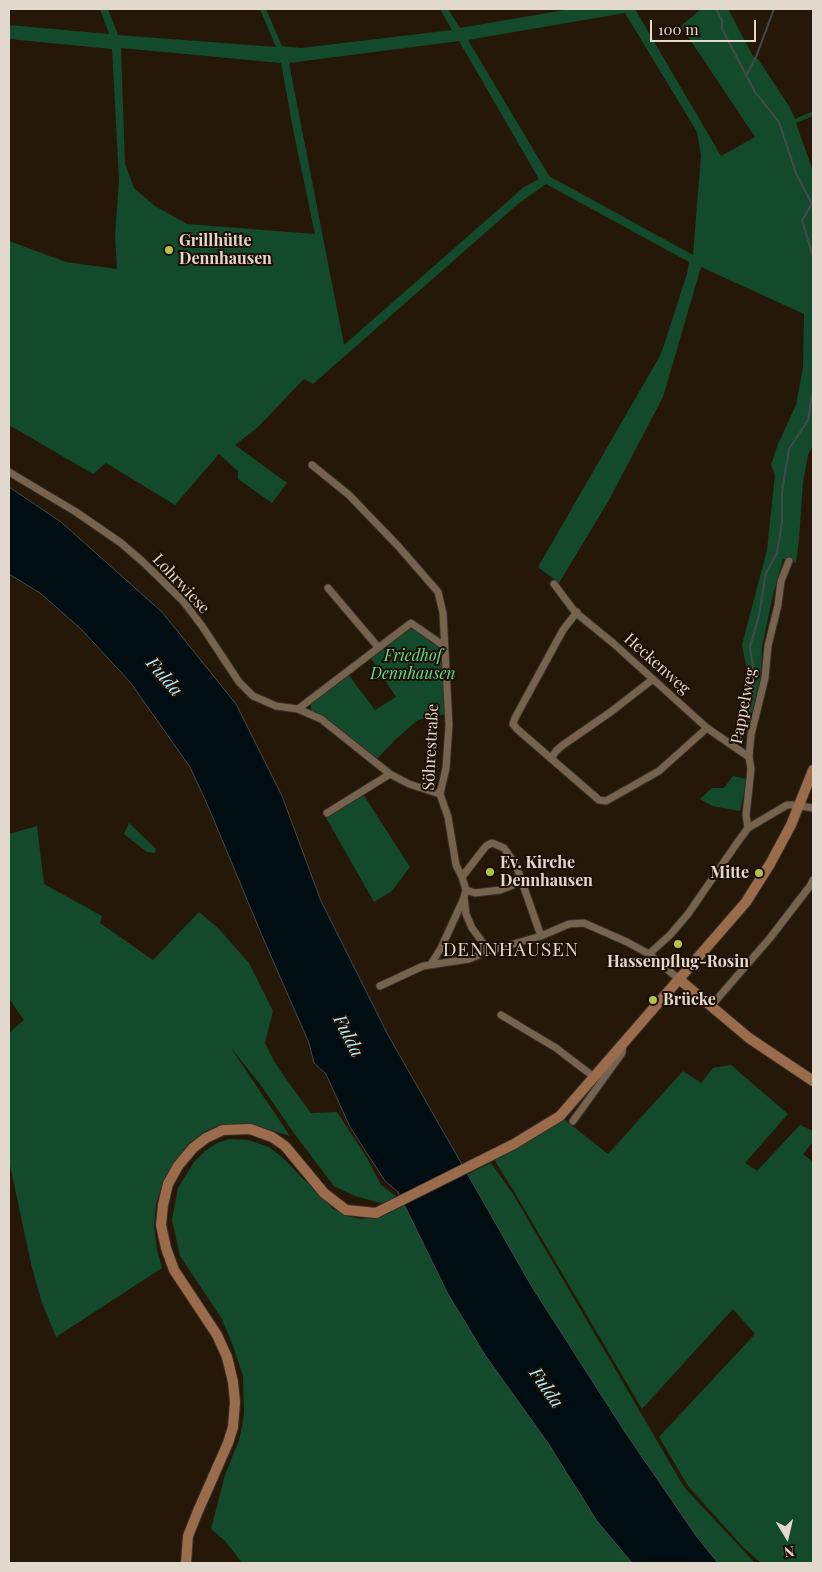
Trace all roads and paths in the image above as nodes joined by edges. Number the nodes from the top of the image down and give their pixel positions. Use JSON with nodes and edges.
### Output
{"nodes":[{"id":1,"x":312,"y":465,"type":"dead end"},
{"id":2,"x":9,"y":472,"type":"edge"},
{"id":3,"x":789,"y":562,"type":"dead end"},
{"id":4,"x":554,"y":584,"type":"dead end"},
{"id":5,"x":328,"y":588,"type":"dead end"},
{"id":6,"x":577,"y":612,"type":"junction"},
{"id":7,"x":444,"y":646,"type":"junction"},
{"id":8,"x":378,"y":647,"type":"junction"},
{"id":9,"x":653,"y":679,"type":"junction"},
{"id":10,"x":298,"y":709,"type":"junction"},
{"id":11,"x":707,"y":728,"type":"junction"},
{"id":12,"x":749,"y":757,"type":"junction"},
{"id":13,"x":551,"y":759,"type":"junction"},
{"id":14,"x":813,"y":770,"type":"edge"},
{"id":15,"x":390,"y":774,"type":"junction"},
{"id":16,"x":440,"y":794,"type":"junction"},
{"id":17,"x":799,"y":806,"type":"junction"},
{"id":18,"x":813,"y":808,"type":"edge"},
{"id":19,"x":327,"y":813,"type":"dead end"},
{"id":20,"x":748,"y":828,"type":"junction"},
{"id":21,"x":462,"y":877,"type":"junction"},
{"id":22,"x":813,"y":880,"type":"edge"},
{"id":23,"x":521,"y":882,"type":"junction"},
{"id":24,"x":465,"y":893,"type":"junction"},
{"id":25,"x":541,"y":936,"type":"junction"},
{"id":26,"x":489,"y":951,"type":"junction"},
{"id":27,"x":649,"y":954,"type":"junction"},
{"id":28,"x":431,"y":964,"type":"junction"},
{"id":29,"x":680,"y":980,"type":"junction"},
{"id":30,"x":380,"y":986,"type":"dead end"},
{"id":31,"x":711,"y":1006,"type":"junction"},
{"id":32,"x":501,"y":1015,"type":"dead end"},
{"id":33,"x":623,"y":1043,"type":"junction"},
{"id":34,"x":594,"y":1078,"type":"junction"},
{"id":35,"x":813,"y":1081,"type":"edge"},
{"id":36,"x":573,"y":1121,"type":"dead end"},
{"id":37,"x":186,"y":1563,"type":"edge"}],
"edges":[{"from":1,"to":7,"type":"street","name":"Söhrestraße"},
{"from":2,"to":10,"type":"street","name":"Lohrwiese"},
{"from":3,"to":12,"type":"street","name":"Pappelweg"},
{"from":4,"to":6,"type":"street","name":"Heckenweg"},
{"from":5,"to":8,"type":"street"},
{"from":6,"to":9,"type":"street","name":"Heckenweg"},
{"from":6,"to":13,"type":"street"},
{"from":7,"to":8,"type":"street"},
{"from":7,"to":16,"type":"street","name":"Söhrestraße"},
{"from":8,"to":10,"type":"street"},
{"from":9,"to":11,"type":"street","name":"Heckenweg"},
{"from":9,"to":13,"type":"street"},
{"from":10,"to":15,"type":"street","name":"Lohrwiese"},
{"from":11,"to":12,"type":"street","name":"Heckenweg"},
{"from":11,"to":13,"type":"street"},
{"from":12,"to":20,"type":"street","name":"Pappelweg"},
{"from":14,"to":17,"type":"street"},
{"from":15,"to":16,"type":"street","name":"Lohrwiese"},
{"from":15,"to":19,"type":"street"},
{"from":16,"to":21,"type":"street","name":"Söhrestraße"},
{"from":17,"to":18,"type":"street"},
{"from":17,"to":20,"type":"street"},
{"from":17,"to":29,"type":"street"},
{"from":20,"to":27,"type":"street"},
{"from":21,"to":23,"type":"street"},
{"from":21,"to":24,"type":"street","name":"Söhrestraße"},
{"from":22,"to":31,"type":"street"},
{"from":23,"to":24,"type":"street"},
{"from":23,"to":25,"type":"street"},
{"from":24,"to":26,"type":"street","name":"Söhrestraße"},
{"from":24,"to":28,"type":"street"},
{"from":25,"to":26,"type":"street"},
{"from":25,"to":27,"type":"street"},
{"from":26,"to":28,"type":"street"},
{"from":27,"to":29,"type":"street"},
{"from":28,"to":30,"type":"street"},
{"from":29,"to":31,"type":"street"},
{"from":29,"to":33,"type":"street"},
{"from":31,"to":35,"type":"street"},
{"from":32,"to":34,"type":"street"},
{"from":33,"to":34,"type":"street"},
{"from":33,"to":36,"type":"street"},
{"from":34,"to":37,"type":"street"}]}
